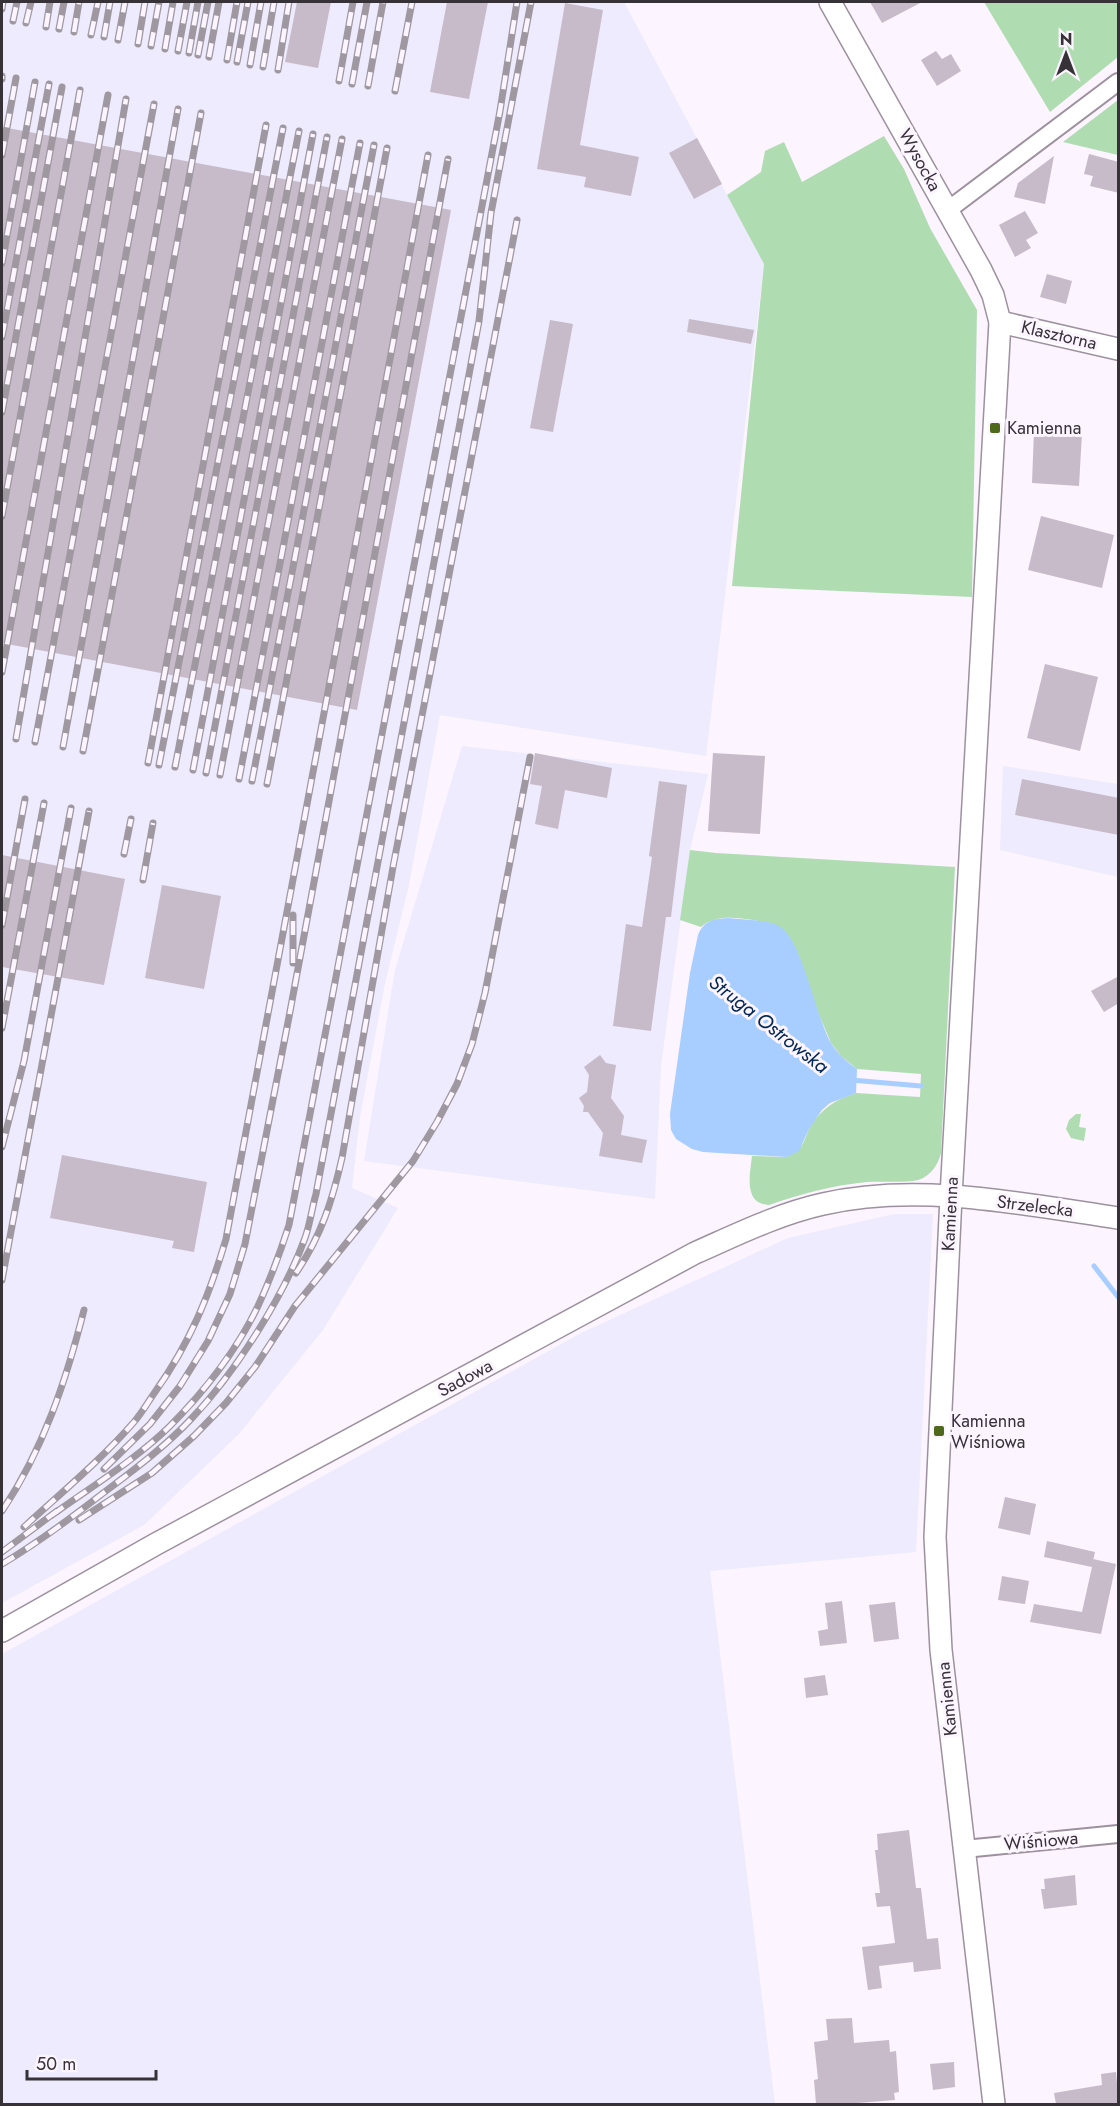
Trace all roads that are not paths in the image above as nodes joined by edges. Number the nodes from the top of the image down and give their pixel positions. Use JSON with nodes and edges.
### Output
{"nodes":[{"id":1,"x":830,"y":2,"type":"edge"},
{"id":2,"x":1119,"y":82,"type":"edge"},
{"id":3,"x":948,"y":210,"type":"junction"},
{"id":4,"x":1000,"y":322,"type":"junction"},
{"id":5,"x":1119,"y":349,"type":"edge"},
{"id":6,"x":951,"y":1196,"type":"junction"},
{"id":7,"x":1119,"y":1218,"type":"edge"},
{"id":8,"x":2,"y":1631,"type":"edge"},
{"id":9,"x":1119,"y":1834,"type":"edge"},
{"id":10,"x":964,"y":1849,"type":"junction"},
{"id":11,"x":994,"y":2104,"type":"edge"}],
"edges":[{"from":1,"to":3,"type":"street","name":"Wysocka"},
{"from":2,"to":3,"type":"street"},
{"from":3,"to":4,"type":"street","name":"Wysocka"},
{"from":4,"to":5,"type":"street","name":"Klasztorna"},
{"from":4,"to":6,"type":"street","name":"Kamienna"},
{"from":6,"to":7,"type":"street","name":"Strzelecka"},
{"from":6,"to":8,"type":"street","name":"Sadowa"},
{"from":6,"to":10,"type":"street","name":"Kamienna"},
{"from":9,"to":10,"type":"street","name":"Wiśniowa"},
{"from":10,"to":11,"type":"street","name":"Kamienna"}]}
